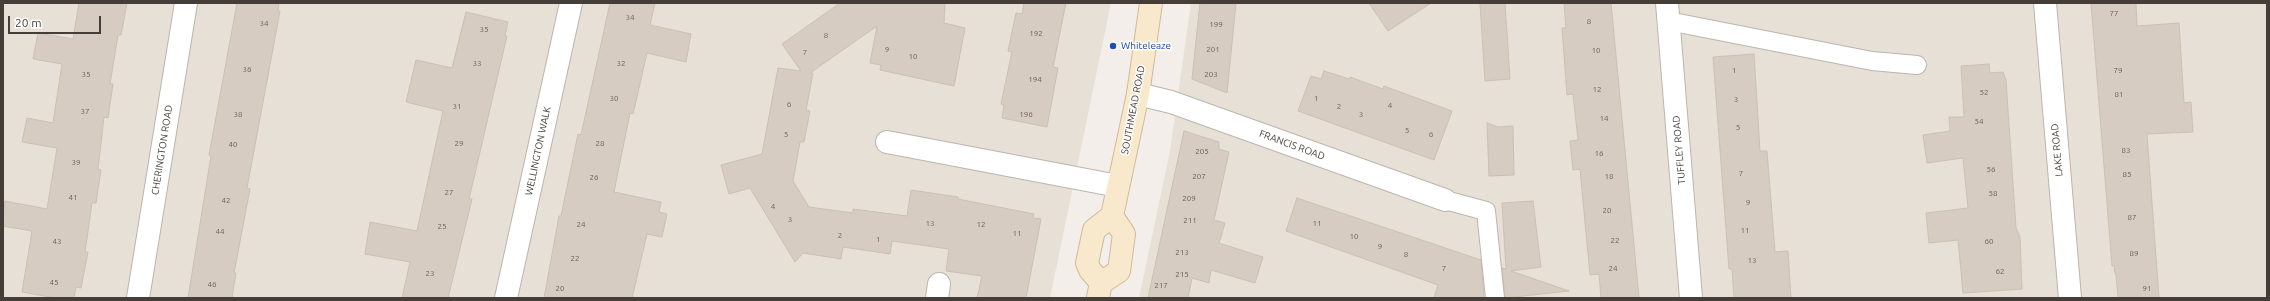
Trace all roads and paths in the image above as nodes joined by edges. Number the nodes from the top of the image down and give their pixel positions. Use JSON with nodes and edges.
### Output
{"nodes":[{"id":1,"x":186,"y":3,"type":"edge"},
{"id":2,"x":571,"y":3,"type":"edge"},
{"id":3,"x":1151,"y":3,"type":"edge"},
{"id":4,"x":2045,"y":3,"type":"edge"},
{"id":5,"x":1668,"y":12,"type":"edge"},
{"id":6,"x":1917,"y":65,"type":"dead end"},
{"id":7,"x":1138,"y":94,"type":"junction"},
{"id":8,"x":887,"y":142,"type":"dead end"},
{"id":9,"x":1118,"y":186,"type":"junction"},
{"id":10,"x":1445,"y":200,"type":"joint"},
{"id":11,"x":1112,"y":216,"type":"junction"},
{"id":12,"x":1099,"y":290,"type":"edge"},
{"id":13,"x":138,"y":298,"type":"edge"},
{"id":14,"x":506,"y":298,"type":"edge"},
{"id":15,"x":1495,"y":298,"type":"edge"},
{"id":16,"x":1691,"y":298,"type":"edge"},
{"id":17,"x":2070,"y":298,"type":"edge"}],
"edges":[{"from":1,"to":13,"type":"street","name":"CHERINGTON ROAD"},
{"from":2,"to":14,"type":"street","name":"WELLINGTON WALK"},
{"from":3,"to":7,"type":"main road","name":"SOUTHMEAD ROAD"},
{"from":4,"to":17,"type":"street","name":"LAKE ROAD"},
{"from":5,"to":6,"type":"lane"},
{"from":5,"to":16,"type":"street","name":"TUFFLEY ROAD"},
{"from":7,"to":9,"type":"main road","name":"SOUTHMEAD ROAD"},
{"from":7,"to":10,"type":"street","name":"FRANCIS ROAD"},
{"from":8,"to":9,"type":"street"},
{"from":9,"to":11,"type":"main road","name":"SOUTHMEAD ROAD"},
{"from":10,"to":15,"type":"lane"},
{"from":11,"to":12,"type":"main road"},
{"from":11,"to":12,"type":"main road"}]}
